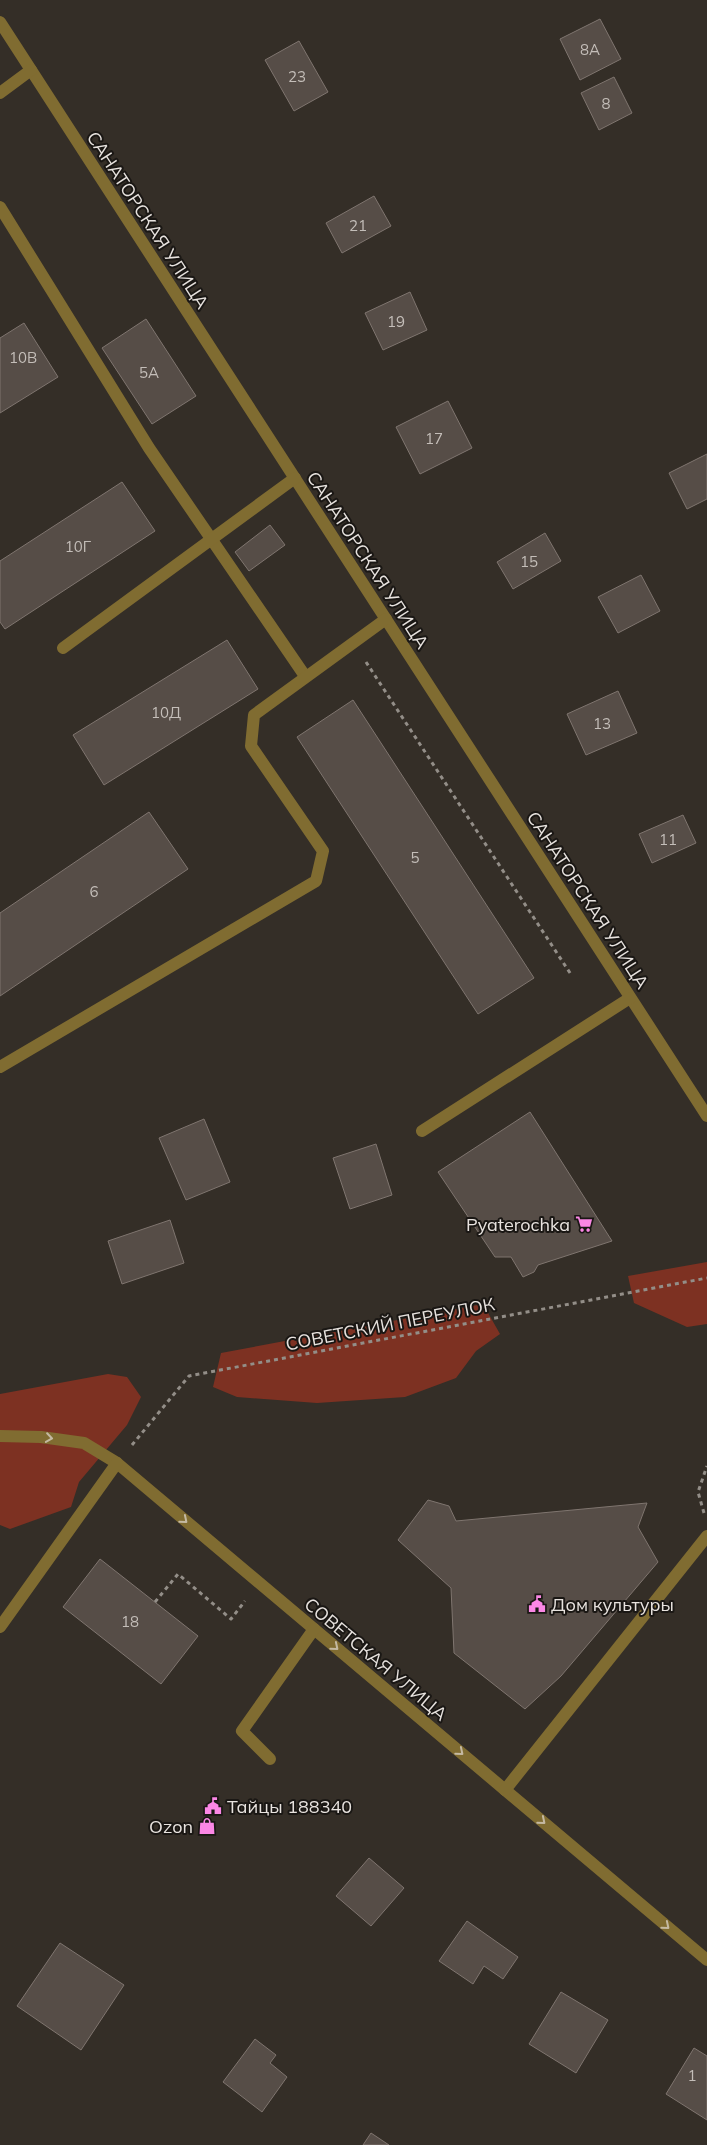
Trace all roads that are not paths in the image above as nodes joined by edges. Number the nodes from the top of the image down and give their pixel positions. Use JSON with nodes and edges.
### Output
{"nodes":[{"id":1,"x":0,"y":22,"type":"edge"},
{"id":2,"x":31,"y":70,"type":"junction"},
{"id":3,"x":0,"y":93,"type":"edge"},
{"id":4,"x":0,"y":207,"type":"edge"},
{"id":5,"x":295,"y":478,"type":"junction"},
{"id":6,"x":211,"y":539,"type":"junction"},
{"id":7,"x":386,"y":619,"type":"junction"},
{"id":8,"x":63,"y":648,"type":"dead end"},
{"id":9,"x":305,"y":676,"type":"junction"},
{"id":10,"x":630,"y":998,"type":"junction"},
{"id":11,"x":0,"y":1067,"type":"edge"},
{"id":12,"x":707,"y":1116,"type":"edge"},
{"id":13,"x":422,"y":1131,"type":"dead end"},
{"id":14,"x":0,"y":1436,"type":"edge"},
{"id":15,"x":117,"y":1463,"type":"junction"},
{"id":16,"x":707,"y":1536,"type":"edge"},
{"id":17,"x":0,"y":1627,"type":"edge"},
{"id":18,"x":314,"y":1630,"type":"junction"},
{"id":19,"x":270,"y":1759,"type":"dead end"},
{"id":20,"x":505,"y":1790,"type":"junction"},
{"id":21,"x":707,"y":1960,"type":"edge"}],
"edges":[{"from":1,"to":2,"type":"street","name":"САНАТОРСКАЯ УЛИЦА"},
{"from":2,"to":3,"type":"street"},
{"from":2,"to":5,"type":"street","name":"САНАТОРСКАЯ УЛИЦА"},
{"from":4,"to":6,"type":"street"},
{"from":5,"to":6,"type":"street"},
{"from":5,"to":7,"type":"street","name":"САНАТОРСКАЯ УЛИЦА"},
{"from":6,"to":8,"type":"street"},
{"from":6,"to":9,"type":"street"},
{"from":7,"to":9,"type":"street"},
{"from":7,"to":10,"type":"street","name":"САНАТОРСКАЯ УЛИЦА"},
{"from":9,"to":11,"type":"street"},
{"from":10,"to":12,"type":"street","name":"САНАТОРСКАЯ УЛИЦА"},
{"from":10,"to":13,"type":"street"},
{"from":14,"to":15,"type":"street","name":"СОВЕТСКАЯ УЛИЦА","one_way":true},
{"from":15,"to":17,"type":"street"},
{"from":15,"to":18,"type":"street","name":"СОВЕТСКАЯ УЛИЦА","one_way":true},
{"from":16,"to":20,"type":"street"},
{"from":18,"to":19,"type":"street"},
{"from":18,"to":20,"type":"street","name":"СОВЕТСКАЯ УЛИЦА","one_way":true},
{"from":20,"to":21,"type":"street","name":"СОВЕТСКАЯ УЛИЦА","one_way":true}]}
